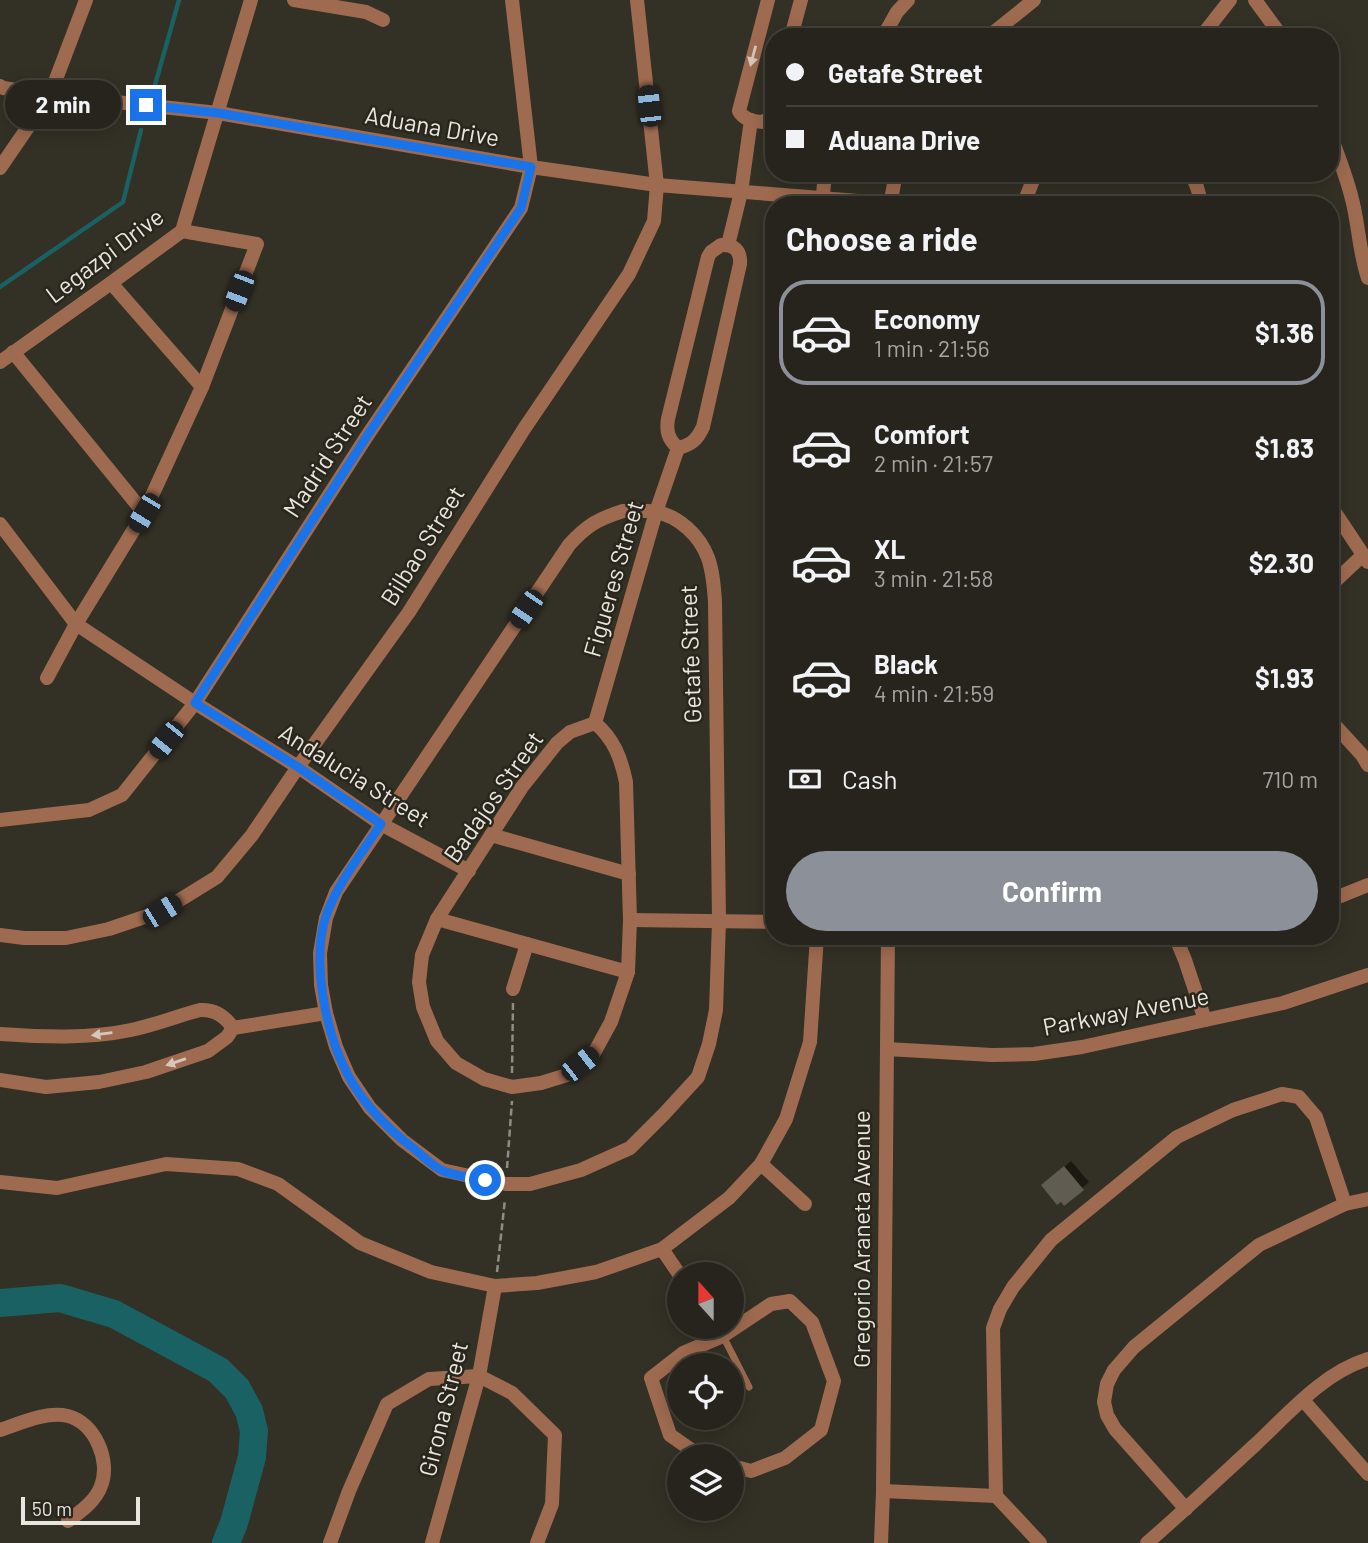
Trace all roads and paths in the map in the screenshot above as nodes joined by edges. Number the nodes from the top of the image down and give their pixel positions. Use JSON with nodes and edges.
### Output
{"nodes":[{"id":1,"x":86,"y":0,"type":"edge"},
{"id":2,"x":251,"y":0,"type":"edge"},
{"id":3,"x":294,"y":0,"type":"edge"},
{"id":4,"x":512,"y":0,"type":"edge"},
{"id":5,"x":637,"y":0,"type":"edge"},
{"id":6,"x":768,"y":0,"type":"edge"},
{"id":7,"x":801,"y":0,"type":"edge"},
{"id":8,"x":908,"y":0,"type":"edge"},
{"id":9,"x":1034,"y":0,"type":"edge"},
{"id":10,"x":1230,"y":0,"type":"edge"},
{"id":11,"x":1255,"y":0,"type":"edge"},
{"id":12,"x":383,"y":20,"type":"dead end"},
{"id":13,"x":794,"y":28,"type":"edge"},
{"id":14,"x":888,"y":28,"type":"edge"},
{"id":15,"x":999,"y":28,"type":"edge"},
{"id":16,"x":1208,"y":28,"type":"edge"},
{"id":17,"x":1275,"y":28,"type":"edge"},
{"id":18,"x":0,"y":86,"type":"edge"},
{"id":19,"x":50,"y":94,"type":"junction"},
{"id":20,"x":218,"y":113,"type":"junction"},
{"id":21,"x":751,"y":120,"type":"junction"},
{"id":22,"x":765,"y":121,"type":"edge"},
{"id":23,"x":1339,"y":159,"type":"edge"},
{"id":24,"x":531,"y":167,"type":"junction"},
{"id":25,"x":0,"y":168,"type":"edge"},
{"id":26,"x":657,"y":185,"type":"junction"},
{"id":27,"x":741,"y":192,"type":"junction"},
{"id":28,"x":777,"y":196,"type":"edge"},
{"id":29,"x":181,"y":231,"type":"junction"},
{"id":30,"x":728,"y":244,"type":"junction"},
{"id":31,"x":1368,"y":278,"type":"edge"},
{"id":32,"x":111,"y":283,"type":"junction"},
{"id":33,"x":13,"y":352,"type":"junction"},
{"id":34,"x":0,"y":362,"type":"edge"},
{"id":35,"x":202,"y":387,"type":"junction"},
{"id":36,"x":678,"y":448,"type":"junction"},
{"id":37,"x":656,"y":512,"type":"junction"},
{"id":38,"x":144,"y":513,"type":"junction"},
{"id":39,"x":1339,"y":518,"type":"edge"},
{"id":40,"x":0,"y":524,"type":"edge"},
{"id":41,"x":1366,"y":559,"type":"edge"},
{"id":42,"x":1339,"y":579,"type":"edge"},
{"id":43,"x":76,"y":624,"type":"junction"},
{"id":44,"x":47,"y":678,"type":"dead end"},
{"id":45,"x":195,"y":703,"type":"junction"},
{"id":46,"x":595,"y":723,"type":"junction"},
{"id":47,"x":1339,"y":730,"type":"edge"},
{"id":48,"x":1368,"y":765,"type":"edge"},
{"id":49,"x":298,"y":767,"type":"junction"},
{"id":50,"x":0,"y":820,"type":"edge"},
{"id":51,"x":381,"y":824,"type":"junction"},
{"id":52,"x":491,"y":835,"type":"junction"},
{"id":53,"x":469,"y":872,"type":"junction"},
{"id":54,"x":629,"y":874,"type":"junction"},
{"id":55,"x":1368,"y":885,"type":"edge"},
{"id":56,"x":1339,"y":897,"type":"edge"},
{"id":57,"x":437,"y":919,"type":"junction"},
{"id":58,"x":630,"y":920,"type":"junction"},
{"id":59,"x":719,"y":922,"type":"junction"},
{"id":60,"x":765,"y":922,"type":"edge"},
{"id":61,"x":0,"y":934,"type":"edge"},
{"id":62,"x":527,"y":944,"type":"junction"},
{"id":63,"x":816,"y":945,"type":"edge"},
{"id":64,"x":888,"y":945,"type":"edge"},
{"id":65,"x":1179,"y":945,"type":"edge"},
{"id":66,"x":628,"y":972,"type":"junction"},
{"id":67,"x":1368,"y":975,"type":"edge"},
{"id":68,"x":513,"y":989,"type":"joint"},
{"id":69,"x":326,"y":1013,"type":"junction"},
{"id":70,"x":1205,"y":1020,"type":"junction"},
{"id":71,"x":233,"y":1028,"type":"junction"},
{"id":72,"x":0,"y":1034,"type":"edge"},
{"id":73,"x":887,"y":1049,"type":"junction"},
{"id":74,"x":0,"y":1080,"type":"edge"},
{"id":75,"x":512,"y":1087,"type":"junction"},
{"id":76,"x":761,"y":1164,"type":"junction"},
{"id":77,"x":0,"y":1182,"type":"edge"},
{"id":78,"x":506,"y":1184,"type":"junction"},
{"id":79,"x":1368,"y":1199,"type":"edge"},
{"id":80,"x":805,"y":1204,"type":"dead end"},
{"id":81,"x":1345,"y":1205,"type":"junction"},
{"id":82,"x":662,"y":1249,"type":"junction"},
{"id":83,"x":671,"y":1262,"type":"edge"},
{"id":84,"x":495,"y":1286,"type":"junction"},
{"id":85,"x":744,"y":1318,"type":"edge"},
{"id":86,"x":707,"y":1339,"type":"edge"},
{"id":87,"x":724,"y":1339,"type":"edge"},
{"id":88,"x":1368,"y":1359,"type":"edge"},
{"id":89,"x":479,"y":1376,"type":"junction"},
{"id":90,"x":749,"y":1387,"type":"dead end"},
{"id":91,"x":1303,"y":1400,"type":"junction"},
{"id":92,"x":0,"y":1430,"type":"edge"},
{"id":93,"x":683,"y":1444,"type":"edge"},
{"id":94,"x":744,"y":1469,"type":"edge"},
{"id":95,"x":1368,"y":1474,"type":"edge"},
{"id":96,"x":883,"y":1491,"type":"junction"},
{"id":97,"x":996,"y":1496,"type":"junction"},
{"id":98,"x":1186,"y":1509,"type":"junction"},
{"id":99,"x":68,"y":1521,"type":"dead end"},
{"id":100,"x":330,"y":1543,"type":"edge"},
{"id":101,"x":432,"y":1543,"type":"edge"},
{"id":102,"x":537,"y":1543,"type":"edge"},
{"id":103,"x":881,"y":1543,"type":"edge"},
{"id":104,"x":1040,"y":1543,"type":"edge"},
{"id":105,"x":1147,"y":1543,"type":"edge"}],
"edges":[{"from":1,"to":19,"type":"street"},
{"from":2,"to":20,"type":"street","name":"Legazpi Drive"},
{"from":3,"to":12,"type":"street"},
{"from":4,"to":24,"type":"street","name":"Madrid Street"},
{"from":5,"to":26,"type":"street","name":"Bilbao Street"},
{"from":6,"to":21,"type":"street","one_way":true},
{"from":7,"to":13,"type":"street"},
{"from":8,"to":14,"type":"street"},
{"from":9,"to":15,"type":"street"},
{"from":10,"to":16,"type":"street"},
{"from":11,"to":17,"type":"street"},
{"from":18,"to":19,"type":"street","name":"Aduana Drive"},
{"from":19,"to":20,"type":"street","name":"Aduana Drive"},
{"from":19,"to":25,"type":"street"},
{"from":20,"to":24,"type":"street","name":"Aduana Drive"},
{"from":20,"to":29,"type":"street","name":"Legazpi Drive"},
{"from":21,"to":22,"type":"street"},
{"from":21,"to":27,"type":"street"},
{"from":23,"to":31,"type":"street"},
{"from":24,"to":26,"type":"street","name":"Aduana Drive"},
{"from":24,"to":45,"type":"street","name":"Madrid Street"},
{"from":26,"to":27,"type":"street","name":"Aduana Drive"},
{"from":26,"to":49,"type":"street","name":"Bilbao Street"},
{"from":27,"to":28,"type":"street","name":"Aduana Drive"},
{"from":27,"to":30,"type":"street"},
{"from":29,"to":32,"type":"street","name":"Legazpi Drive"},
{"from":29,"to":35,"type":"street"},
{"from":30,"to":36,"type":"street"},
{"from":30,"to":36,"type":"street"},
{"from":32,"to":33,"type":"street","name":"Legazpi Drive"},
{"from":32,"to":35,"type":"street"},
{"from":33,"to":34,"type":"street","name":"Legazpi Drive"},
{"from":33,"to":38,"type":"street"},
{"from":35,"to":38,"type":"street"},
{"from":36,"to":37,"type":"street","name":"Figueres Street"},
{"from":37,"to":46,"type":"street","name":"Figueres Street"},
{"from":37,"to":51,"type":"street","name":"Getafe Street"},
{"from":37,"to":59,"type":"street","name":"Getafe Street"},
{"from":38,"to":43,"type":"street"},
{"from":39,"to":41,"type":"street"},
{"from":40,"to":43,"type":"street","name":"Andalucia Street"},
{"from":41,"to":42,"type":"street"},
{"from":43,"to":44,"type":"street"},
{"from":43,"to":45,"type":"street","name":"Andalucia Street"},
{"from":45,"to":49,"type":"street","name":"Andalucia Street"},
{"from":45,"to":50,"type":"street","name":"Madrid Street"},
{"from":46,"to":52,"type":"street","name":"Badajos Street"},
{"from":46,"to":54,"type":"street","name":"Badajos Street"},
{"from":47,"to":48,"type":"street"},
{"from":49,"to":51,"type":"street","name":"Andalucia Street"},
{"from":49,"to":61,"type":"street","name":"Bilbao Street"},
{"from":51,"to":53,"type":"street","name":"Andalucia Street"},
{"from":51,"to":69,"type":"street","name":"Getafe Street"},
{"from":52,"to":53,"type":"street","name":"Badajos Street"},
{"from":52,"to":54,"type":"street"},
{"from":53,"to":57,"type":"street","name":"Badajos Street"},
{"from":54,"to":58,"type":"street","name":"Badajos Street"},
{"from":55,"to":56,"type":"street"},
{"from":57,"to":62,"type":"street"},
{"from":57,"to":75,"type":"street","name":"Badajos Street"},
{"from":58,"to":59,"type":"street"},
{"from":58,"to":66,"type":"street","name":"Badajos Street"},
{"from":59,"to":60,"type":"street"},
{"from":59,"to":78,"type":"street","name":"Getafe Street"},
{"from":62,"to":66,"type":"street"},
{"from":62,"to":68,"type":"street"},
{"from":63,"to":76,"type":"street"},
{"from":64,"to":73,"type":"street","name":"Gregorio Araneta Avenue"},
{"from":65,"to":70,"type":"street"},
{"from":66,"to":75,"type":"street","name":"Badajos Street"},
{"from":67,"to":70,"type":"street","name":"Parkway Avenue"},
{"from":68,"to":75,"type":"path"},
{"from":69,"to":71,"type":"street"},
{"from":69,"to":78,"type":"street","name":"Getafe Street"},
{"from":70,"to":73,"type":"street","name":"Parkway Avenue"},
{"from":71,"to":72,"type":"street","one_way":true},
{"from":71,"to":74,"type":"street","one_way":true},
{"from":73,"to":96,"type":"street","name":"Gregorio Araneta Avenue"},
{"from":75,"to":78,"type":"path"},
{"from":76,"to":80,"type":"street"},
{"from":76,"to":82,"type":"street"},
{"from":77,"to":84,"type":"street"},
{"from":78,"to":84,"type":"path"},
{"from":79,"to":81,"type":"street"},
{"from":81,"to":97,"type":"street"},
{"from":81,"to":98,"type":"street"},
{"from":82,"to":83,"type":"street"},
{"from":82,"to":84,"type":"street"},
{"from":84,"to":89,"type":"street","name":"Girona Street"},
{"from":85,"to":94,"type":"street"},
{"from":86,"to":93,"type":"street"},
{"from":87,"to":90,"type":"lane"},
{"from":88,"to":91,"type":"street"},
{"from":89,"to":100,"type":"street"},
{"from":89,"to":101,"type":"street","name":"Girona Street"},
{"from":89,"to":102,"type":"street"},
{"from":91,"to":95,"type":"street"},
{"from":91,"to":98,"type":"street"},
{"from":92,"to":99,"type":"street"},
{"from":96,"to":97,"type":"street"},
{"from":96,"to":103,"type":"street","name":"Gregorio Araneta Avenue"},
{"from":97,"to":104,"type":"street"},
{"from":98,"to":105,"type":"street"}]}
